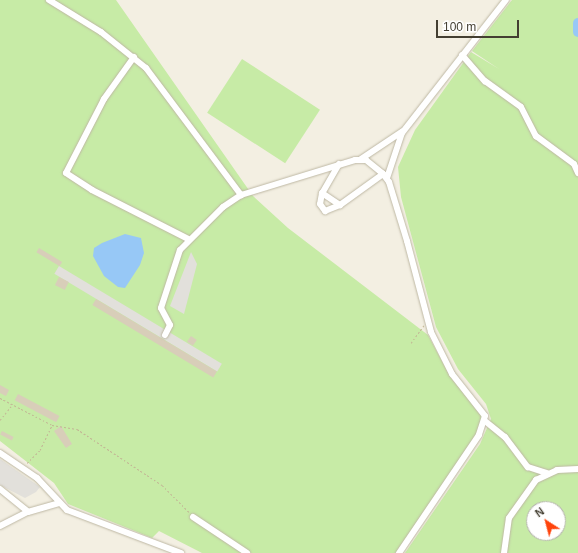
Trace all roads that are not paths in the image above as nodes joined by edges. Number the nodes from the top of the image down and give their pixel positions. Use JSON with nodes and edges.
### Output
{"nodes":[{"id":1,"x":50,"y":0,"type":"edge"},
{"id":2,"x":506,"y":0,"type":"edge"},
{"id":3,"x":462,"y":55,"type":"junction"},
{"id":4,"x":134,"y":57,"type":"junction"},
{"id":5,"x":404,"y":130,"type":"junction"},
{"id":6,"x":361,"y":160,"type":"junction"},
{"id":7,"x":339,"y":164,"type":"junction"},
{"id":8,"x":578,"y":173,"type":"edge"},
{"id":9,"x":385,"y":176,"type":"junction"},
{"id":10,"x":322,"y":193,"type":"junction"},
{"id":11,"x":241,"y":195,"type":"junction"},
{"id":12,"x":340,"y":205,"type":"junction"},
{"id":13,"x":187,"y":241,"type":"junction"},
{"id":14,"x":165,"y":335,"type":"dead end"},
{"id":15,"x":485,"y":421,"type":"junction"},
{"id":16,"x":0,"y":453,"type":"edge"},
{"id":17,"x":578,"y":469,"type":"edge"},
{"id":18,"x":547,"y":473,"type":"junction"},
{"id":19,"x":0,"y":489,"type":"edge"},
{"id":20,"x":60,"y":503,"type":"junction"},
{"id":21,"x":28,"y":512,"type":"junction"},
{"id":22,"x":193,"y":517,"type":"road end"},
{"id":23,"x":0,"y":526,"type":"edge"},
{"id":24,"x":180,"y":553,"type":"edge"},
{"id":25,"x":247,"y":553,"type":"edge"},
{"id":26,"x":399,"y":553,"type":"edge"},
{"id":27,"x":504,"y":553,"type":"edge"}],
"edges":[{"from":1,"to":4,"type":"street"},
{"from":2,"to":3,"type":"street"},
{"from":3,"to":5,"type":"street"},
{"from":3,"to":8,"type":"street"},
{"from":4,"to":11,"type":"street"},
{"from":4,"to":13,"type":"street"},
{"from":5,"to":6,"type":"street"},
{"from":5,"to":9,"type":"street"},
{"from":6,"to":7,"type":"street"},
{"from":6,"to":9,"type":"street"},
{"from":7,"to":10,"type":"street"},
{"from":7,"to":11,"type":"street"},
{"from":9,"to":12,"type":"street"},
{"from":9,"to":15,"type":"street"},
{"from":10,"to":12,"type":"street"},
{"from":10,"to":12,"type":"street"},
{"from":11,"to":13,"type":"street"},
{"from":13,"to":14,"type":"street"},
{"from":15,"to":18,"type":"street"},
{"from":15,"to":26,"type":"street"},
{"from":16,"to":20,"type":"street"},
{"from":17,"to":18,"type":"street"},
{"from":18,"to":27,"type":"street"},
{"from":19,"to":21,"type":"street"},
{"from":20,"to":21,"type":"street"},
{"from":20,"to":24,"type":"street"},
{"from":21,"to":23,"type":"street"},
{"from":22,"to":25,"type":"street"}]}
